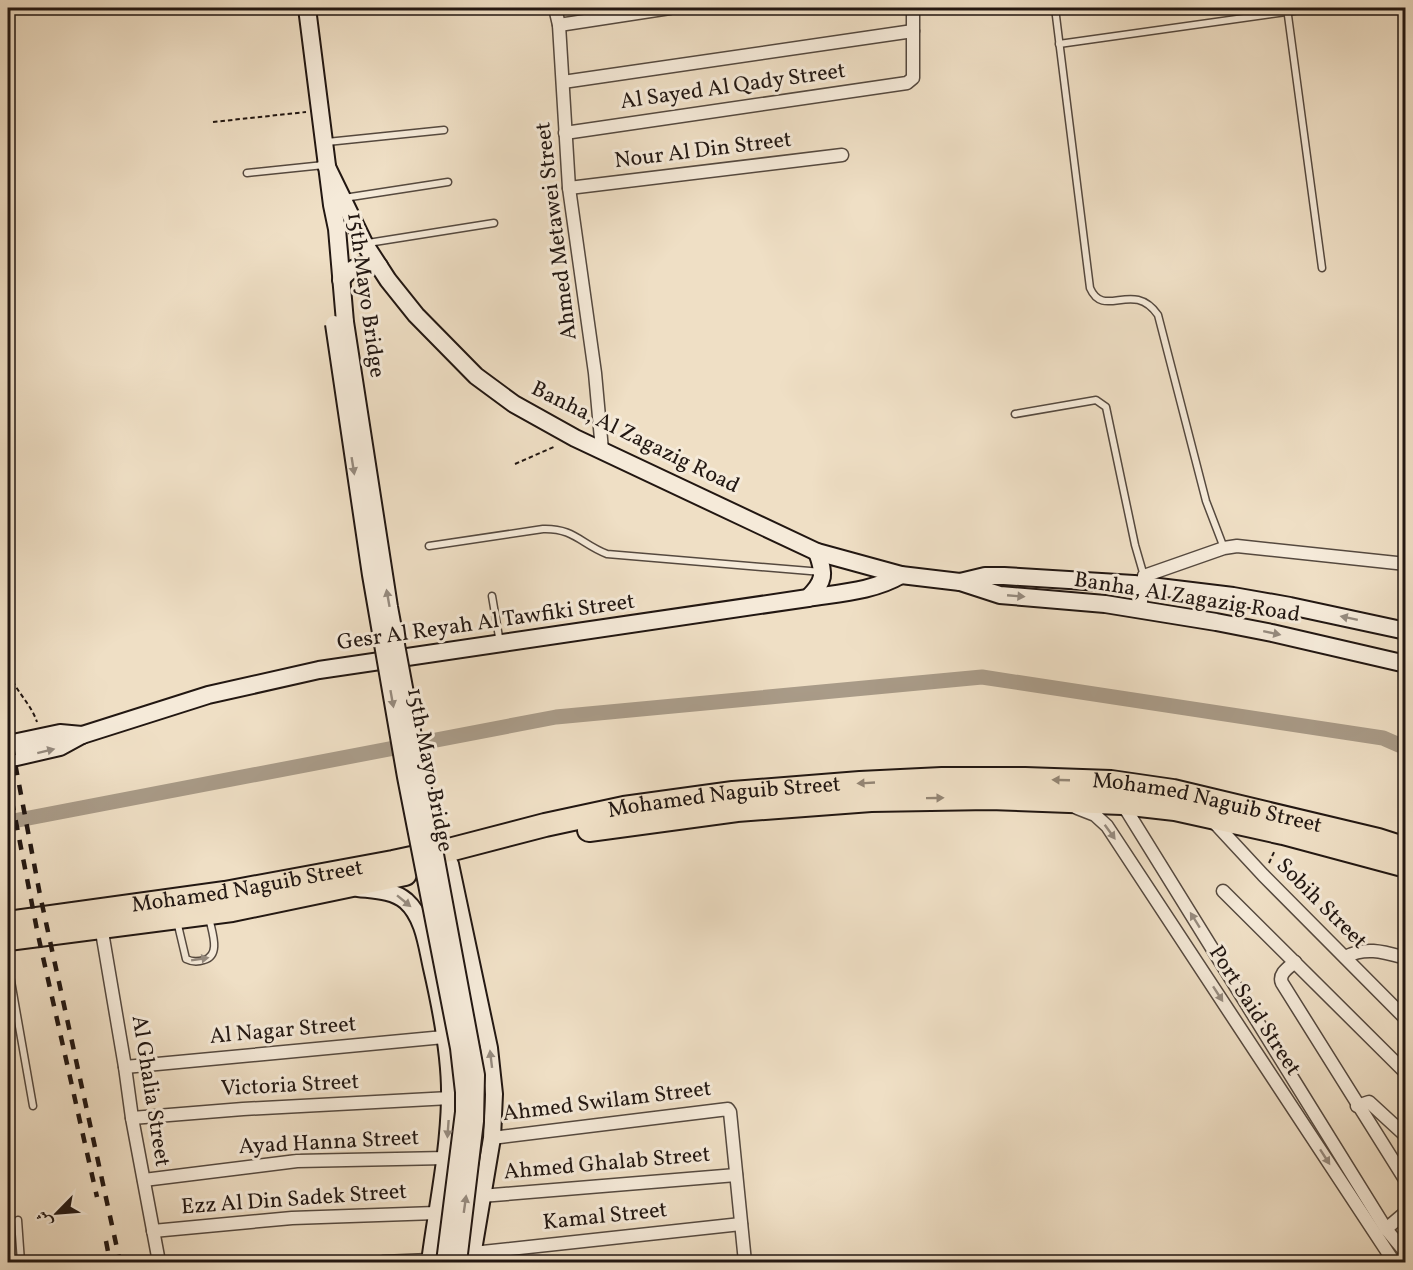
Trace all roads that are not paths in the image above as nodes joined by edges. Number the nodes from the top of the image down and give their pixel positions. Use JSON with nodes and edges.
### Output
{"nodes":[{"id":1,"x":307,"y":8,"type":"edge"},
{"id":2,"x":555,"y":8,"type":"edge"},
{"id":3,"x":670,"y":8,"type":"edge"},
{"id":4,"x":913,"y":8,"type":"edge"},
{"id":5,"x":1055,"y":8,"type":"edge"},
{"id":6,"x":1316,"y":8,"type":"edge"},
{"id":7,"x":1287,"y":10,"type":"edge"},
{"id":8,"x":559,"y":25,"type":"junction"},
{"id":9,"x":913,"y":31,"type":"junction"},
{"id":10,"x":1059,"y":44,"type":"junction"},
{"id":11,"x":562,"y":82,"type":"junction"},
{"id":12,"x":444,"y":130,"type":"dead end"},
{"id":13,"x":565,"y":133,"type":"junction"},
{"id":14,"x":323,"y":142,"type":"junction"},
{"id":15,"x":842,"y":155,"type":"dead end"},
{"id":16,"x":326,"y":165,"type":"junction"},
{"id":17,"x":247,"y":173,"type":"dead end"},
{"id":18,"x":447,"y":182,"type":"dead end"},
{"id":19,"x":569,"y":188,"type":"junction"},
{"id":20,"x":337,"y":202,"type":"junction"},
{"id":21,"x":494,"y":223,"type":"dead end"},
{"id":22,"x":364,"y":243,"type":"junction"},
{"id":23,"x":379,"y":266,"type":"junction"},
{"id":24,"x":1322,"y":268,"type":"dead end"},
{"id":25,"x":341,"y":280,"type":"junction"},
{"id":26,"x":340,"y":323,"type":"junction"},
{"id":27,"x":1015,"y":414,"type":"dead end"},
{"id":28,"x":602,"y":450,"type":"junction"},
{"id":29,"x":429,"y":546,"type":"dead end"},
{"id":30,"x":1224,"y":548,"type":"junction"},
{"id":31,"x":817,"y":552,"type":"junction"},
{"id":32,"x":1406,"y":564,"type":"edge"},
{"id":33,"x":823,"y":572,"type":"junction"},
{"id":34,"x":901,"y":574,"type":"junction"},
{"id":35,"x":1144,"y":581,"type":"junction"},
{"id":36,"x":960,"y":582,"type":"junction"},
{"id":37,"x":492,"y":596,"type":"dead end"},
{"id":38,"x":808,"y":598,"type":"junction"},
{"id":39,"x":1140,"y":610,"type":"junction"},
{"id":40,"x":1406,"y":631,"type":"edge"},
{"id":41,"x":500,"y":643,"type":"junction"},
{"id":42,"x":1406,"y":664,"type":"edge"},
{"id":43,"x":82,"y":735,"type":"junction"},
{"id":44,"x":8,"y":744,"type":"edge"},
{"id":45,"x":8,"y":759,"type":"edge"},
{"id":46,"x":768,"y":799,"type":"junction"},
{"id":47,"x":735,"y":801,"type":"junction"},
{"id":48,"x":1062,"y":801,"type":"junction"},
{"id":49,"x":1122,"y":803,"type":"junction"},
{"id":50,"x":1209,"y":817,"type":"junction"},
{"id":51,"x":1356,"y":843,"type":"junction"},
{"id":52,"x":1403,"y":857,"type":"edge"},
{"id":53,"x":450,"y":864,"type":"junction"},
{"id":54,"x":348,"y":888,"type":"junction"},
{"id":55,"x":1223,"y":891,"type":"dead end"},
{"id":56,"x":207,"y":904,"type":"junction"},
{"id":57,"x":176,"y":918,"type":"junction"},
{"id":58,"x":8,"y":923,"type":"edge"},
{"id":59,"x":101,"y":926,"type":"junction"},
{"id":60,"x":48,"y":927,"type":"junction"},
{"id":61,"x":8,"y":939,"type":"edge"},
{"id":62,"x":1345,"y":957,"type":"junction"},
{"id":63,"x":1406,"y":958,"type":"edge"},
{"id":64,"x":1295,"y":962,"type":"junction"},
{"id":65,"x":8,"y":964,"type":"edge"},
{"id":66,"x":1406,"y":1019,"type":"edge"},
{"id":67,"x":444,"y":1037,"type":"junction"},
{"id":68,"x":125,"y":1067,"type":"junction"},
{"id":69,"x":1406,"y":1073,"type":"edge"},
{"id":70,"x":450,"y":1098,"type":"junction"},
{"id":71,"x":33,"y":1106,"type":"dead end"},
{"id":72,"x":1357,"y":1106,"type":"junction"},
{"id":73,"x":132,"y":1118,"type":"junction"},
{"id":74,"x":1406,"y":1136,"type":"edge"},
{"id":75,"x":492,"y":1138,"type":"junction"},
{"id":76,"x":446,"y":1158,"type":"junction"},
{"id":77,"x":736,"y":1174,"type":"junction"},
{"id":78,"x":144,"y":1180,"type":"junction"},
{"id":79,"x":1406,"y":1181,"type":"edge"},
{"id":80,"x":481,"y":1196,"type":"junction"},
{"id":81,"x":1406,"y":1212,"type":"edge"},
{"id":82,"x":436,"y":1213,"type":"junction"},
{"id":83,"x":18,"y":1220,"type":"dead end"},
{"id":84,"x":741,"y":1224,"type":"junction"},
{"id":85,"x":1386,"y":1228,"type":"junction"},
{"id":86,"x":153,"y":1231,"type":"junction"},
{"id":87,"x":1406,"y":1253,"type":"edge"},
{"id":88,"x":472,"y":1258,"type":"edge"},
{"id":89,"x":435,"y":1262,"type":"edge"},
{"id":90,"x":21,"y":1263,"type":"edge"},
{"id":91,"x":159,"y":1263,"type":"edge"},
{"id":92,"x":383,"y":1263,"type":"edge"},
{"id":93,"x":458,"y":1263,"type":"edge"},
{"id":94,"x":745,"y":1263,"type":"edge"},
{"id":95,"x":1394,"y":1263,"type":"edge"}],
"edges":[{"from":1,"to":14,"type":"main road","name":"Banha, Al Zagazig Road"},
{"from":2,"to":8,"type":"street","name":"Ahmed Metawei Street"},
{"from":3,"to":8,"type":"street"},
{"from":4,"to":9,"type":"street"},
{"from":5,"to":10,"type":"lane"},
{"from":6,"to":7,"type":"lane"},
{"from":7,"to":10,"type":"lane"},
{"from":7,"to":24,"type":"lane"},
{"from":8,"to":11,"type":"street","name":"Ahmed Metawei Street"},
{"from":9,"to":11,"type":"street"},
{"from":9,"to":13,"type":"street","name":"Al Sayed Al Qady Street"},
{"from":10,"to":30,"type":"lane"},
{"from":11,"to":13,"type":"street","name":"Ahmed Metawei Street"},
{"from":12,"to":14,"type":"lane"},
{"from":13,"to":19,"type":"street","name":"Ahmed Metawei Street"},
{"from":14,"to":16,"type":"main road","name":"Banha, Al Zagazig Road"},
{"from":15,"to":19,"type":"street","name":"Nour Al Din Street"},
{"from":16,"to":17,"type":"lane"},
{"from":16,"to":20,"type":"main road","name":"Banha, Al Zagazig Road"},
{"from":18,"to":20,"type":"lane"},
{"from":19,"to":28,"type":"street","name":"Ahmed Metawei Street"},
{"from":20,"to":22,"type":"main road","name":"Banha, Al Zagazig Road"},
{"from":20,"to":25,"type":"main road","name":"15th Mayo Bridge"},
{"from":20,"to":26,"type":"main road","name":"15th Mayo Bridge"},
{"from":21,"to":22,"type":"lane"},
{"from":22,"to":23,"type":"main road","name":"Banha, Al Zagazig Road"},
{"from":23,"to":25,"type":"main road"},
{"from":23,"to":28,"type":"main road","name":"Banha, Al Zagazig Road"},
{"from":25,"to":26,"type":"main road","name":"15th Mayo Bridge"},
{"from":26,"to":89,"type":"main road","name":"15th Mayo Bridge","one_way":true,"bridge":true},
{"from":93,"to":26,"type":"main road","name":"15th Mayo Bridge","one_way":true,"bridge":true},
{"from":27,"to":35,"type":"lane"},
{"from":28,"to":31,"type":"main road","name":"Banha, Al Zagazig Road"},
{"from":29,"to":33,"type":"lane"},
{"from":30,"to":32,"type":"street"},
{"from":30,"to":35,"type":"street"},
{"from":31,"to":33,"type":"main road"},
{"from":31,"to":34,"type":"main road","name":"Banha, Al Zagazig Road"},
{"from":33,"to":38,"type":"main road"},
{"from":34,"to":36,"type":"main road","name":"Banha, Al Zagazig Road"},
{"from":34,"to":38,"type":"main road","name":"Gesr Al Reyah Al Tawfiki Street"},
{"from":35,"to":36,"type":"main road","name":"Banha, Al Zagazig Road"},
{"from":35,"to":39,"type":"street"},
{"from":40,"to":35,"type":"main road","name":"Banha, Al Zagazig Road","one_way":true},
{"from":36,"to":39,"type":"main road","name":"Banha, Al Zagazig Road","one_way":true},
{"from":37,"to":41,"type":"lane"},
{"from":38,"to":41,"type":"main road","name":"Gesr Al Reyah Al Tawfiki Street"},
{"from":39,"to":42,"type":"main road","name":"Banha, Al Zagazig Road","one_way":true},
{"from":41,"to":43,"type":"main road","name":"Gesr Al Reyah Al Tawfiki Street"},
{"from":43,"to":44,"type":"main road","name":"Gesr Al Reyah Al Tawfiki Street"},
{"from":45,"to":43,"type":"main road","name":"Gesr Al Reyah Al Tawfiki Street","one_way":true},
{"from":46,"to":47,"type":"highway","name":"Mohamed Naguib Street"},
{"from":46,"to":48,"type":"highway","name":"Mohamed Naguib Street","one_way":true},
{"from":51,"to":46,"type":"highway","name":"Mohamed Naguib Street","one_way":true},
{"from":47,"to":53,"type":"highway","name":"Mohamed Naguib Street"},
{"from":47,"to":56,"type":"highway","name":"Mohamed Naguib Street"},
{"from":48,"to":49,"type":"highway","name":"Mohamed Naguib Street"},
{"from":48,"to":95,"type":"street","name":"Port Said Street","one_way":true},
{"from":49,"to":50,"type":"highway","name":"Mohamed Naguib Street"},
{"from":85,"to":49,"type":"street","name":"Port Said Street","one_way":true},
{"from":50,"to":51,"type":"highway","name":"Mohamed Naguib Street"},
{"from":50,"to":62,"type":"street","name":"Sobih Street"},
{"from":51,"to":52,"type":"highway","name":"Mohamed Naguib Street"},
{"from":53,"to":54,"type":"highway","name":"Mohamed Naguib Street"},
{"from":75,"to":53,"type":"main road","one_way":true},
{"from":54,"to":56,"type":"highway","name":"Mohamed Naguib Street"},
{"from":54,"to":67,"type":"main road","one_way":true},
{"from":55,"to":64,"type":"street"},
{"from":56,"to":57,"type":"highway","name":"Mohamed Naguib Street"},
{"from":57,"to":56,"type":"lane","one_way":true},
{"from":56,"to":60,"type":"highway","name":"Mohamed Naguib Street"},
{"from":57,"to":59,"type":"highway","name":"Mohamed Naguib Street"},
{"from":58,"to":60,"type":"highway"},
{"from":59,"to":60,"type":"highway","name":"Mohamed Naguib Street"},
{"from":59,"to":68,"type":"street","name":"Al Ghalia Street"},
{"from":60,"to":61,"type":"highway"},
{"from":62,"to":63,"type":"street"},
{"from":62,"to":66,"type":"street","name":"Sobih Street"},
{"from":64,"to":69,"type":"street"},
{"from":64,"to":72,"type":"street"},
{"from":65,"to":71,"type":"lane"},
{"from":67,"to":68,"type":"street","name":"Al Nagar Street"},
{"from":67,"to":70,"type":"main road"},
{"from":68,"to":73,"type":"street","name":"Al Ghalia Street"},
{"from":70,"to":73,"type":"street","name":"Victoria Street"},
{"from":70,"to":76,"type":"main road","one_way":true},
{"from":72,"to":74,"type":"street"},
{"from":72,"to":79,"type":"street"},
{"from":73,"to":78,"type":"street","name":"Al Ghalia Street"},
{"from":75,"to":77,"type":"street","name":"Ahmed Swilam Street"},
{"from":75,"to":80,"type":"main road"},
{"from":76,"to":78,"type":"street","name":"Ayad Hanna Street"},
{"from":76,"to":82,"type":"main road"},
{"from":77,"to":80,"type":"street","name":"Ahmed Ghalab Street"},
{"from":77,"to":84,"type":"street"},
{"from":78,"to":86,"type":"street","name":"Al Ghalia Street"},
{"from":80,"to":88,"type":"main road"},
{"from":81,"to":85,"type":"street"},
{"from":82,"to":86,"type":"street","name":"Ezz Al Din Sadek Street"},
{"from":82,"to":89,"type":"main road"},
{"from":83,"to":90,"type":"lane"},
{"from":84,"to":88,"type":"street","name":"Kamal Street"},
{"from":84,"to":94,"type":"street"},
{"from":85,"to":87,"type":"street","name":"Port Said Street"},
{"from":86,"to":91,"type":"street","name":"Al Ghalia Street"},
{"from":89,"to":92,"type":"street"}]}
